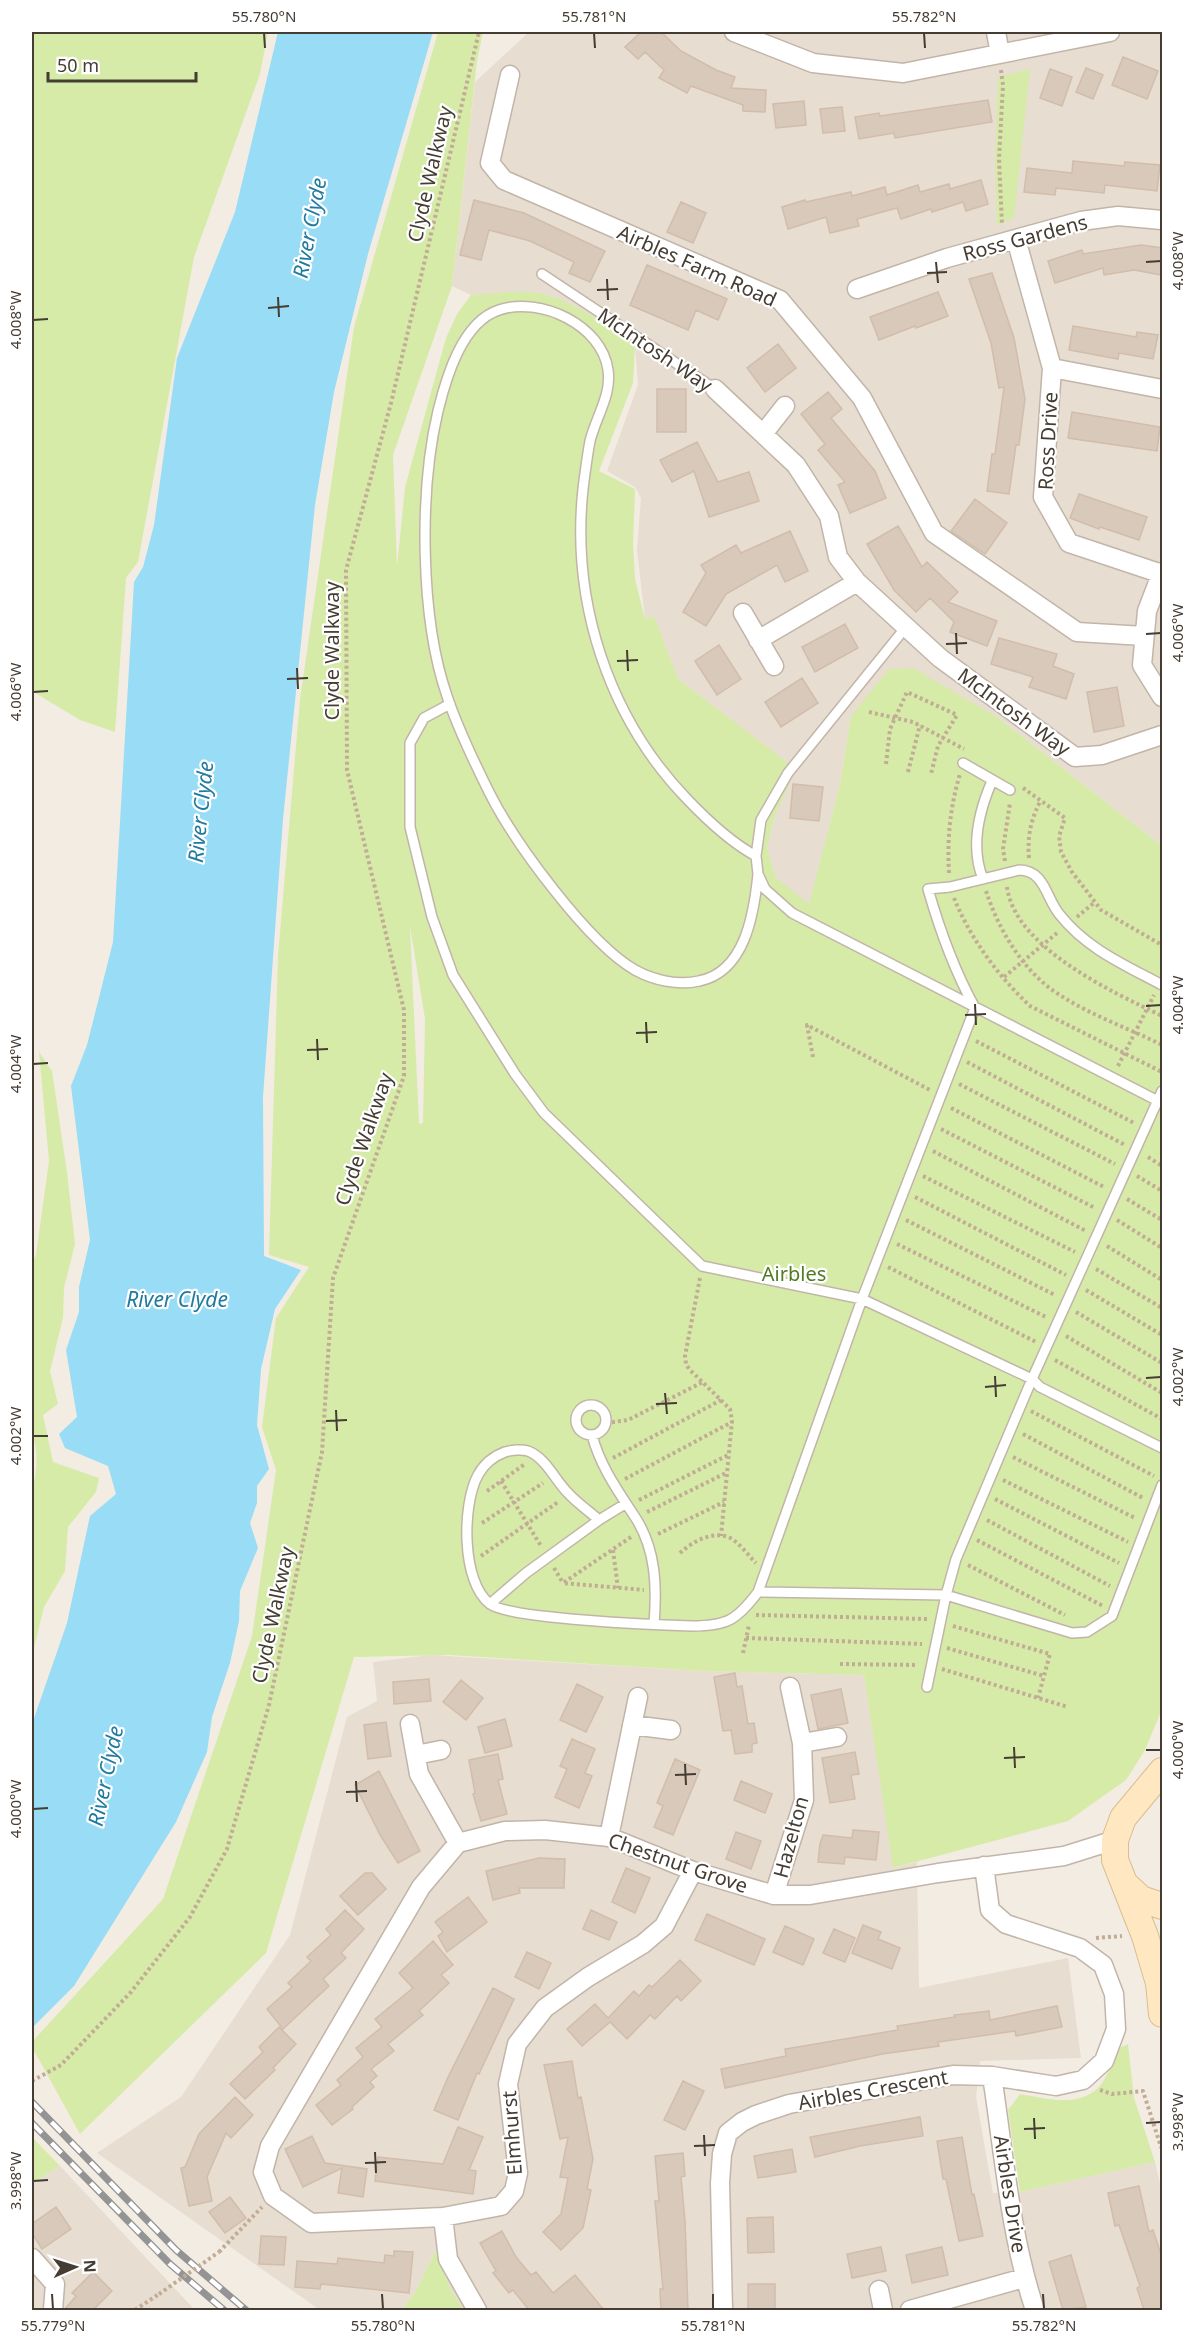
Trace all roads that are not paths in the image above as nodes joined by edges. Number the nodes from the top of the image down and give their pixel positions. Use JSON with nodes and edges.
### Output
{"nodes":[{"id":1,"x":734,"y":32,"type":"edge"},
{"id":2,"x":996,"y":32,"type":"edge"},
{"id":3,"x":1110,"y":32,"type":"edge"},
{"id":4,"x":1000,"y":54,"type":"junction"},
{"id":5,"x":510,"y":75,"type":"dead end"},
{"id":6,"x":1162,"y":220,"type":"edge"},
{"id":7,"x":1010,"y":241,"type":"junction"},
{"id":8,"x":542,"y":274,"type":"dead end"},
{"id":9,"x":857,"y":289,"type":"dead end"},
{"id":10,"x":1052,"y":368,"type":"junction"},
{"id":11,"x":715,"y":389,"type":"joint"},
{"id":12,"x":1162,"y":389,"type":"edge"},
{"id":13,"x":785,"y":406,"type":"dead end"},
{"id":14,"x":763,"y":434,"type":"junction"},
{"id":15,"x":1162,"y":573,"type":"edge"},
{"id":16,"x":857,"y":582,"type":"junction"},
{"id":17,"x":742,"y":613,"type":"dead end"},
{"id":18,"x":906,"y":627,"type":"junction"},
{"id":19,"x":1144,"y":636,"type":"junction"},
{"id":20,"x":758,"y":640,"type":"junction"},
{"id":21,"x":774,"y":666,"type":"dead end"},
{"id":22,"x":1162,"y":696,"type":"edge"},
{"id":23,"x":450,"y":704,"type":"junction"},
{"id":24,"x":1162,"y":735,"type":"edge"},
{"id":25,"x":963,"y":763,"type":"road end"},
{"id":26,"x":992,"y":781,"type":"junction"},
{"id":27,"x":1010,"y":790,"type":"dead end"},
{"id":28,"x":756,"y":856,"type":"junction"},
{"id":29,"x":758,"y":874,"type":"junction"},
{"id":30,"x":983,"y":879,"type":"junction"},
{"id":31,"x":1161,"y":984,"type":"edge"},
{"id":32,"x":975,"y":1008,"type":"junction"},
{"id":33,"x":1162,"y":1091,"type":"edge"},
{"id":34,"x":1161,"y":1102,"type":"edge"},
{"id":35,"x":862,"y":1299,"type":"junction"},
{"id":36,"x":1032,"y":1379,"type":"junction"},
{"id":37,"x":592,"y":1436,"type":"junction"},
{"id":38,"x":1162,"y":1448,"type":"edge"},
{"id":39,"x":1162,"y":1483,"type":"edge"},
{"id":40,"x":626,"y":1505,"type":"junction"},
{"id":41,"x":599,"y":1520,"type":"junction"},
{"id":42,"x":758,"y":1592,"type":"junction"},
{"id":43,"x":946,"y":1595,"type":"junction"},
{"id":44,"x":490,"y":1604,"type":"junction"},
{"id":45,"x":654,"y":1624,"type":"junction"},
{"id":46,"x":790,"y":1687,"type":"dead end"},
{"id":47,"x":927,"y":1687,"type":"dead end"},
{"id":48,"x":638,"y":1697,"type":"dead end"},
{"id":49,"x":410,"y":1724,"type":"dead end"},
{"id":50,"x":632,"y":1725,"type":"junction"},
{"id":51,"x":671,"y":1730,"type":"dead end"},
{"id":52,"x":837,"y":1737,"type":"dead end"},
{"id":53,"x":802,"y":1743,"type":"junction"},
{"id":54,"x":441,"y":1750,"type":"dead end"},
{"id":55,"x":416,"y":1755,"type":"junction"},
{"id":56,"x":1162,"y":1771,"type":"edge"},
{"id":57,"x":1162,"y":1794,"type":"edge"},
{"id":58,"x":1134,"y":1806,"type":"junction"},
{"id":59,"x":609,"y":1837,"type":"junction"},
{"id":60,"x":458,"y":1843,"type":"junction"},
{"id":61,"x":1115,"y":1850,"type":"junction"},
{"id":62,"x":984,"y":1866,"type":"junction"},
{"id":63,"x":693,"y":1871,"type":"junction"},
{"id":64,"x":1127,"y":1886,"type":"junction"},
{"id":65,"x":774,"y":1895,"type":"junction"},
{"id":66,"x":1162,"y":1906,"type":"edge"},
{"id":67,"x":1162,"y":2014,"type":"edge"},
{"id":68,"x":992,"y":2076,"type":"junction"},
{"id":69,"x":443,"y":2217,"type":"junction"},
{"id":70,"x":32,"y":2258,"type":"edge"},
{"id":71,"x":1024,"y":2278,"type":"junction"},
{"id":72,"x":879,"y":2290,"type":"dead end"},
{"id":73,"x":53,"y":2310,"type":"edge"},
{"id":74,"x":477,"y":2310,"type":"edge"},
{"id":75,"x":723,"y":2310,"type":"edge"},
{"id":76,"x":883,"y":2310,"type":"edge"},
{"id":77,"x":910,"y":2310,"type":"edge"},
{"id":78,"x":1035,"y":2310,"type":"edge"}],
"edges":[{"from":1,"to":4,"type":"street"},
{"from":2,"to":4,"type":"street"},
{"from":3,"to":4,"type":"street"},
{"from":5,"to":19,"type":"street","name":"Airbles Farm Road"},
{"from":6,"to":7,"type":"street","name":"Ross Gardens"},
{"from":7,"to":9,"type":"street","name":"Ross Gardens"},
{"from":7,"to":10,"type":"street","name":"Ross Drive"},
{"from":8,"to":11,"type":"lane","name":"McIntosh Way"},
{"from":10,"to":12,"type":"street"},
{"from":10,"to":15,"type":"street","name":"Ross Drive"},
{"from":11,"to":14,"type":"street","name":"McIntosh Way"},
{"from":13,"to":14,"type":"street"},
{"from":14,"to":16,"type":"street","name":"McIntosh Way"},
{"from":15,"to":19,"type":"street"},
{"from":16,"to":18,"type":"street","name":"McIntosh Way"},
{"from":16,"to":20,"type":"street"},
{"from":17,"to":20,"type":"street"},
{"from":18,"to":24,"type":"street","name":"McIntosh Way"},
{"from":18,"to":28,"type":"lane"},
{"from":19,"to":22,"type":"street"},
{"from":20,"to":21,"type":"street"},
{"from":23,"to":28,"type":"lane"},
{"from":23,"to":29,"type":"lane"},
{"from":23,"to":35,"type":"lane"},
{"from":25,"to":26,"type":"lane"},
{"from":26,"to":27,"type":"lane"},
{"from":26,"to":30,"type":"lane"},
{"from":28,"to":29,"type":"lane"},
{"from":29,"to":32,"type":"lane"},
{"from":30,"to":31,"type":"lane"},
{"from":30,"to":32,"type":"lane"},
{"from":32,"to":34,"type":"lane"},
{"from":32,"to":35,"type":"lane"},
{"from":33,"to":34,"type":"lane"},
{"from":34,"to":36,"type":"lane"},
{"from":35,"to":36,"type":"lane"},
{"from":35,"to":42,"type":"lane"},
{"from":36,"to":38,"type":"lane"},
{"from":36,"to":43,"type":"lane"},
{"from":37,"to":37,"type":"lane"},
{"from":37,"to":40,"type":"lane"},
{"from":39,"to":43,"type":"lane"},
{"from":40,"to":41,"type":"lane"},
{"from":40,"to":45,"type":"lane"},
{"from":41,"to":44,"type":"lane"},
{"from":41,"to":44,"type":"lane"},
{"from":42,"to":43,"type":"lane"},
{"from":42,"to":45,"type":"lane"},
{"from":43,"to":47,"type":"lane"},
{"from":44,"to":45,"type":"lane"},
{"from":46,"to":53,"type":"street","name":"Hazelton"},
{"from":48,"to":50,"type":"street"},
{"from":49,"to":55,"type":"street"},
{"from":50,"to":51,"type":"street"},
{"from":50,"to":59,"type":"street"},
{"from":52,"to":53,"type":"street"},
{"from":53,"to":65,"type":"street","name":"Hazelton"},
{"from":54,"to":55,"type":"street"},
{"from":55,"to":60,"type":"street"},
{"from":56,"to":58,"type":"main road"},
{"from":57,"to":58,"type":"main road"},
{"from":58,"to":61,"type":"main road"},
{"from":59,"to":60,"type":"street","name":"Chestnut Grove"},
{"from":59,"to":63,"type":"street","name":"Chestnut Grove"},
{"from":60,"to":69,"type":"street","name":"Elmhurst"},
{"from":61,"to":62,"type":"street","name":"Chestnut Grove"},
{"from":61,"to":64,"type":"main road"},
{"from":62,"to":65,"type":"street","name":"Chestnut Grove"},
{"from":62,"to":68,"type":"street","name":"Airbles Crescent"},
{"from":63,"to":65,"type":"street","name":"Chestnut Grove"},
{"from":63,"to":69,"type":"street","name":"Elmhurst"},
{"from":64,"to":66,"type":"main road"},
{"from":64,"to":67,"type":"main road"},
{"from":68,"to":71,"type":"street","name":"Airbles Drive"},
{"from":68,"to":75,"type":"street","name":"Airbles Crescent"},
{"from":69,"to":74,"type":"street"},
{"from":70,"to":73,"type":"street"},
{"from":71,"to":77,"type":"street"},
{"from":71,"to":78,"type":"street","name":"Airbles Drive"},
{"from":72,"to":76,"type":"street"}]}
